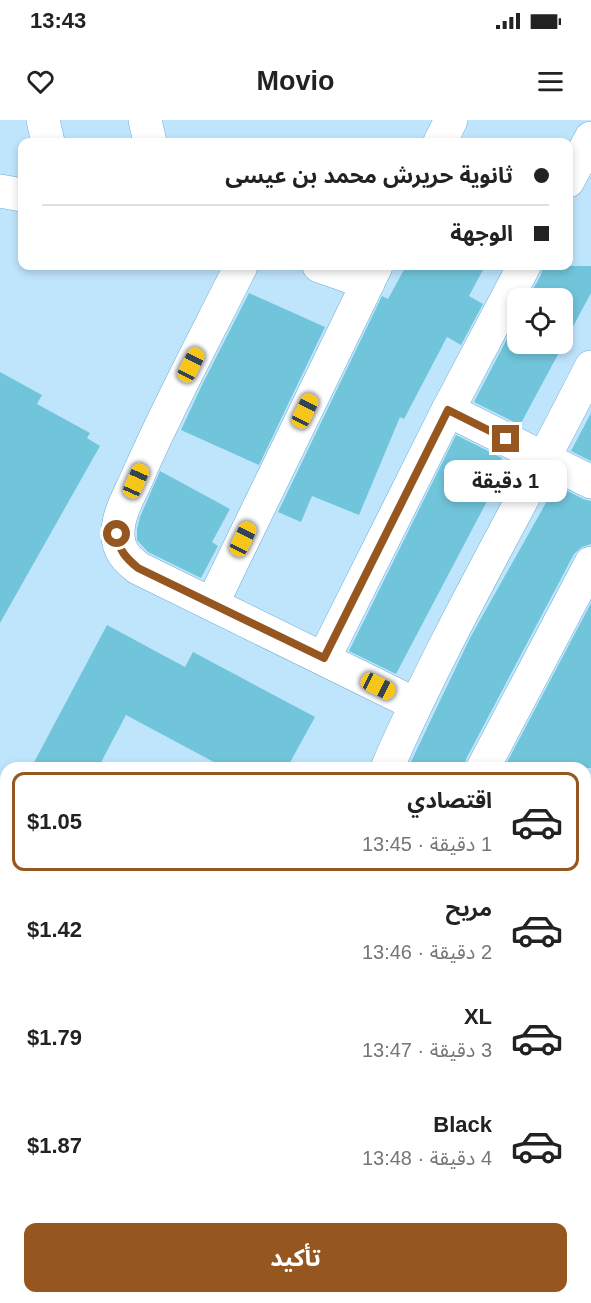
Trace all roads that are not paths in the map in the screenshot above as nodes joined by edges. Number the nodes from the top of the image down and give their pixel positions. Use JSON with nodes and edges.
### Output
{"nodes":[{"id":1,"x":43,"y":120,"type":"edge"},
{"id":2,"x":145,"y":120,"type":"edge"},
{"id":3,"x":451,"y":120,"type":"edge"},
{"id":4,"x":47,"y":138,"type":"edge"},
{"id":5,"x":149,"y":138,"type":"edge"},
{"id":6,"x":442,"y":138,"type":"edge"},
{"id":7,"x":591,"y":138,"type":"edge"},
{"id":8,"x":573,"y":172,"type":"edge"},
{"id":9,"x":0,"y":191,"type":"edge"},
{"id":10,"x":18,"y":194,"type":"edge"},
{"id":11,"x":239,"y":270,"type":"edge"},
{"id":12,"x":346,"y":270,"type":"edge"},
{"id":13,"x":522,"y":270,"type":"edge"},
{"id":14,"x":372,"y":274,"type":"edge"},
{"id":15,"x":591,"y":367,"type":"edge"},
{"id":16,"x":448,"y":410,"type":"junction"},
{"id":17,"x":545,"y":459,"type":"junction"},
{"id":18,"x":591,"y":482,"type":"edge"},
{"id":19,"x":591,"y":563,"type":"edge"},
{"id":20,"x":212,"y":603,"type":"junction"},
{"id":21,"x":324,"y":658,"type":"junction"},
{"id":22,"x":415,"y":704,"type":"junction"},
{"id":23,"x":390,"y":762,"type":"edge"},
{"id":24,"x":486,"y":762,"type":"edge"}],
"edges":[{"from":1,"to":4,"type":"street"},
{"from":2,"to":5,"type":"street"},
{"from":3,"to":6,"type":"street"},
{"from":7,"to":8,"type":"street"},
{"from":9,"to":10,"type":"street"},
{"from":11,"to":20,"type":"street"},
{"from":12,"to":14,"type":"street"},
{"from":13,"to":16,"type":"street"},
{"from":14,"to":20,"type":"street"},
{"from":15,"to":17,"type":"street"},
{"from":16,"to":17,"type":"street"},
{"from":16,"to":21,"type":"street"},
{"from":17,"to":18,"type":"street"},
{"from":17,"to":22,"type":"street"},
{"from":19,"to":24,"type":"street"},
{"from":20,"to":21,"type":"street"},
{"from":21,"to":22,"type":"street"},
{"from":22,"to":23,"type":"street"}]}
